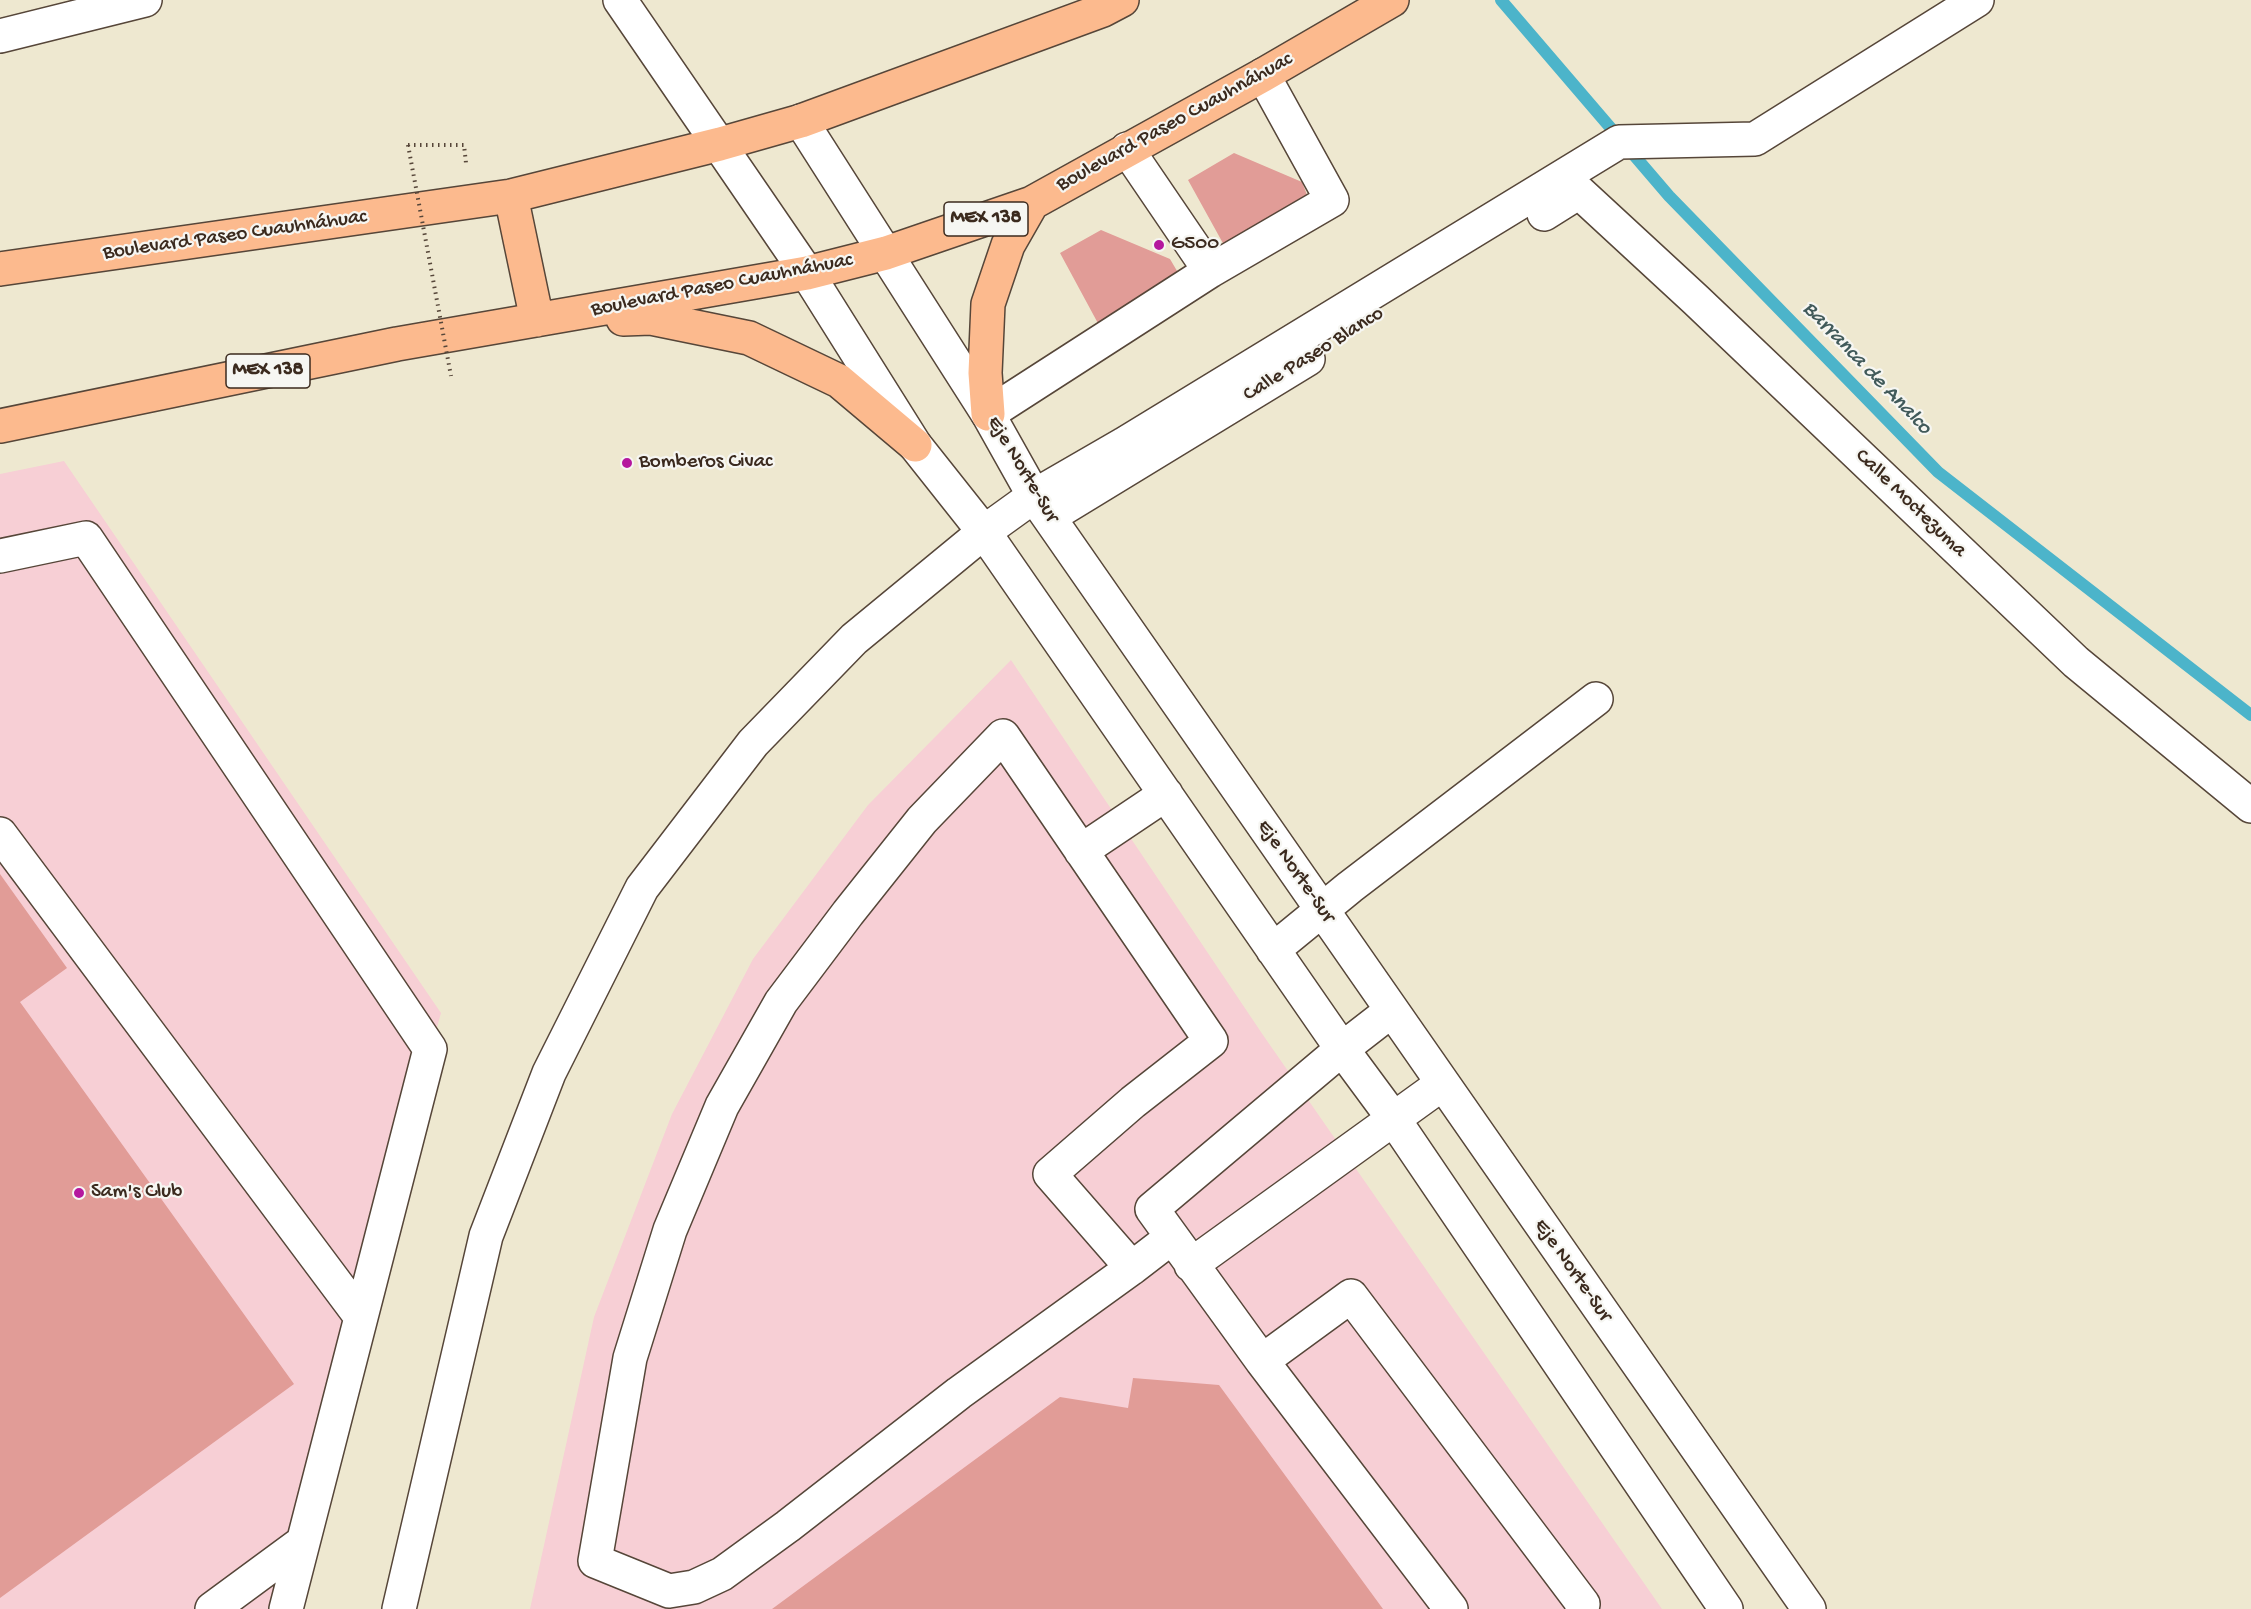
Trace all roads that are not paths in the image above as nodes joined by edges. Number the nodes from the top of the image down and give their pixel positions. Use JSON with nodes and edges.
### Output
{"nodes":[{"id":1,"x":145,"y":0,"type":"edge"},
{"id":2,"x":620,"y":0,"type":"edge"},
{"id":3,"x":1122,"y":0,"type":"edge"},
{"id":4,"x":1392,"y":0,"type":"edge"},
{"id":5,"x":1977,"y":0,"type":"edge"},
{"id":6,"x":0,"y":36,"type":"edge"},
{"id":7,"x":1263,"y":75,"type":"junction"},
{"id":8,"x":801,"y":121,"type":"junction"},
{"id":9,"x":720,"y":144,"type":"junction"},
{"id":10,"x":1127,"y":149,"type":"junction"},
{"id":11,"x":1579,"y":192,"type":"joint"},
{"id":12,"x":511,"y":196,"type":"junction"},
{"id":13,"x":1032,"y":203,"type":"junction"},
{"id":14,"x":886,"y":253,"type":"junction"},
{"id":15,"x":0,"y":269,"type":"edge"},
{"id":16,"x":1210,"y":271,"type":"junction"},
{"id":17,"x":807,"y":273,"type":"junction"},
{"id":18,"x":537,"y":321,"type":"junction"},
{"id":19,"x":988,"y":414,"type":"junction"},
{"id":20,"x":0,"y":426,"type":"edge"},
{"id":21,"x":915,"y":445,"type":"junction"},
{"id":22,"x":1042,"y":507,"type":"junction"},
{"id":23,"x":984,"y":532,"type":"junction"},
{"id":24,"x":0,"y":556,"type":"edge"},
{"id":25,"x":1596,"y":699,"type":"dead end"},
{"id":26,"x":1166,"y":794,"type":"junction"},
{"id":27,"x":2251,"y":806,"type":"edge"},
{"id":28,"x":0,"y":834,"type":"edge"},
{"id":29,"x":1081,"y":851,"type":"junction"},
{"id":30,"x":1321,"y":910,"type":"junction"},
{"id":31,"x":1274,"y":950,"type":"junction"},
{"id":32,"x":1391,"y":1011,"type":"junction"},
{"id":33,"x":1342,"y":1049,"type":"junction"},
{"id":34,"x":1442,"y":1084,"type":"junction"},
{"id":35,"x":1393,"y":1118,"type":"junction"},
{"id":36,"x":1171,"y":1238,"type":"junction"},
{"id":37,"x":1191,"y":1265,"type":"junction"},
{"id":38,"x":1132,"y":1268,"type":"junction"},
{"id":39,"x":361,"y":1317,"type":"junction"},
{"id":40,"x":1262,"y":1361,"type":"junction"},
{"id":41,"x":303,"y":1542,"type":"junction"},
{"id":42,"x":212,"y":1609,"type":"edge"},
{"id":43,"x":286,"y":1609,"type":"edge"},
{"id":44,"x":399,"y":1609,"type":"edge"},
{"id":45,"x":1451,"y":1609,"type":"edge"},
{"id":46,"x":1582,"y":1609,"type":"edge"},
{"id":47,"x":1726,"y":1609,"type":"edge"},
{"id":48,"x":1809,"y":1609,"type":"edge"}],
"edges":[{"from":1,"to":6,"type":"street"},
{"from":2,"to":9,"type":"street"},
{"from":3,"to":8,"type":"main road","name":"Boulevard Paseo Cuauhnáhuac"},
{"from":4,"to":7,"type":"main road","name":"Boulevard Paseo Cuauhnáhuac","number":"MEX 138"},
{"from":5,"to":22,"type":"street"},
{"from":7,"to":10,"type":"main road","name":"Boulevard Paseo Cuauhnáhuac","number":"MEX 138"},
{"from":7,"to":16,"type":"street"},
{"from":8,"to":9,"type":"main road","name":"Boulevard Paseo Cuauhnáhuac"},
{"from":8,"to":14,"type":"street","name":"Eje Norte-Sur"},
{"from":9,"to":12,"type":"main road","name":"Boulevard Paseo Cuauhnáhuac"},
{"from":9,"to":17,"type":"street"},
{"from":10,"to":13,"type":"main road","name":"Boulevard Paseo Cuauhnáhuac","number":"MEX 138"},
{"from":10,"to":16,"type":"street"},
{"from":11,"to":22,"type":"street","name":"Calle Paseo Blanco"},
{"from":11,"to":27,"type":"street","name":"Calle Moctezuma"},
{"from":12,"to":15,"type":"main road","name":"Boulevard Paseo Cuauhnáhuac"},
{"from":12,"to":18,"type":"main road"},
{"from":13,"to":14,"type":"main road","name":"Boulevard Paseo Cuauhnáhuac","number":"MEX 138"},
{"from":13,"to":19,"type":"main road"},
{"from":14,"to":17,"type":"main road","name":"Boulevard Paseo Cuauhnáhuac","number":"MEX 138"},
{"from":14,"to":19,"type":"street","name":"Eje Norte-Sur"},
{"from":16,"to":19,"type":"street"},
{"from":17,"to":18,"type":"main road","name":"Boulevard Paseo Cuauhnáhuac","number":"MEX 138"},
{"from":17,"to":21,"type":"street"},
{"from":18,"to":20,"type":"main road","name":"Boulevard Paseo Cuauhnáhuac","number":"MEX 138"},
{"from":18,"to":21,"type":"main road"},
{"from":19,"to":22,"type":"street","name":"Eje Norte-Sur"},
{"from":21,"to":23,"type":"street"},
{"from":22,"to":23,"type":"street"},
{"from":22,"to":30,"type":"street","name":"Eje Norte-Sur"},
{"from":23,"to":26,"type":"street"},
{"from":23,"to":44,"type":"street"},
{"from":24,"to":39,"type":"street"},
{"from":25,"to":30,"type":"street"},
{"from":26,"to":29,"type":"street"},
{"from":26,"to":31,"type":"street"},
{"from":28,"to":39,"type":"street"},
{"from":29,"to":38,"type":"street"},
{"from":29,"to":38,"type":"street"},
{"from":30,"to":31,"type":"street"},
{"from":30,"to":32,"type":"street","name":"Eje Norte-Sur"},
{"from":31,"to":33,"type":"street"},
{"from":32,"to":33,"type":"street"},
{"from":32,"to":34,"type":"street","name":"Eje Norte-Sur"},
{"from":33,"to":35,"type":"street"},
{"from":33,"to":36,"type":"street"},
{"from":34,"to":35,"type":"street"},
{"from":34,"to":48,"type":"street","name":"Eje Norte-Sur"},
{"from":35,"to":37,"type":"street"},
{"from":35,"to":47,"type":"street"},
{"from":36,"to":37,"type":"street"},
{"from":36,"to":38,"type":"street"},
{"from":37,"to":40,"type":"street"},
{"from":39,"to":41,"type":"street"},
{"from":40,"to":45,"type":"street"},
{"from":40,"to":46,"type":"street"},
{"from":41,"to":42,"type":"street"},
{"from":41,"to":43,"type":"street"}]}
